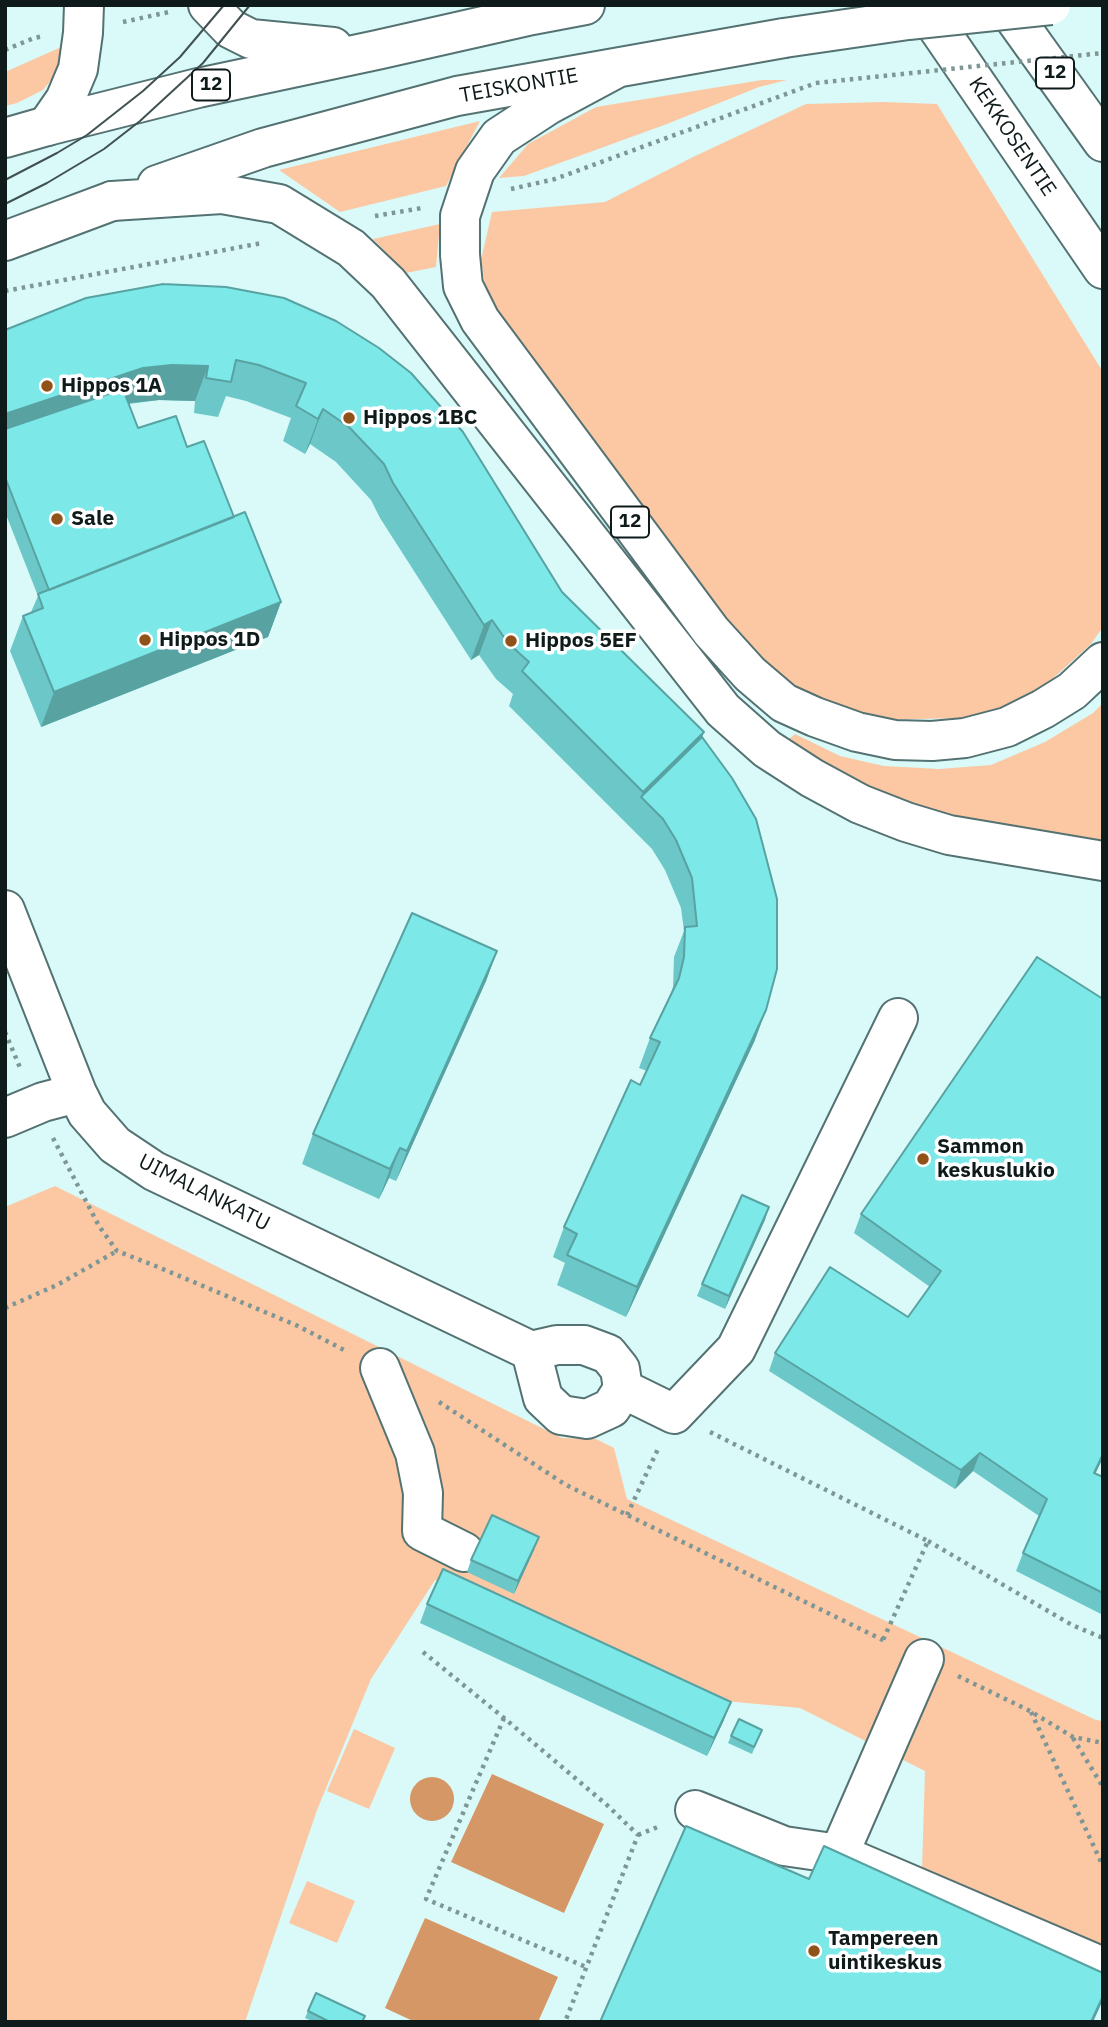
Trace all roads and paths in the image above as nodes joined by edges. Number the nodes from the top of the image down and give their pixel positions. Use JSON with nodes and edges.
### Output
{"nodes":[{"id":1,"x":585,"y":5,"type":"edge"},
{"id":2,"x":922,"y":5,"type":"edge"},
{"id":3,"x":1005,"y":5,"type":"edge"},
{"id":4,"x":1051,"y":5,"type":"edge"},
{"id":5,"x":192,"y":8,"type":"edge"},
{"id":6,"x":100,"y":14,"type":"edge"},
{"id":7,"x":54,"y":34,"type":"dead end"},
{"id":8,"x":5,"y":50,"type":"edge"},
{"id":9,"x":377,"y":50,"type":"junction"},
{"id":10,"x":1103,"y":53,"type":"edge"},
{"id":11,"x":617,"y":68,"type":"junction"},
{"id":12,"x":47,"y":126,"type":"junction"},
{"id":13,"x":5,"y":138,"type":"edge"},
{"id":14,"x":1103,"y":142,"type":"edge"},
{"id":15,"x":504,"y":190,"type":"dead end"},
{"id":16,"x":112,"y":201,"type":"junction"},
{"id":17,"x":427,"y":207,"type":"dead end"},
{"id":18,"x":364,"y":218,"type":"dead end"},
{"id":19,"x":5,"y":241,"type":"edge"},
{"id":20,"x":265,"y":242,"type":"dead end"},
{"id":21,"x":1103,"y":269,"type":"edge"},
{"id":22,"x":5,"y":291,"type":"edge"},
{"id":23,"x":1103,"y":662,"type":"edge"},
{"id":24,"x":1103,"y":861,"type":"edge"},
{"id":25,"x":5,"y":909,"type":"edge"},
{"id":26,"x":15,"y":965,"type":"edge"},
{"id":27,"x":898,"y":1018,"type":"dead end"},
{"id":28,"x":77,"y":1093,"type":"junction"},
{"id":29,"x":5,"y":1118,"type":"edge"},
{"id":30,"x":99,"y":1226,"type":"dead end"},
{"id":31,"x":117,"y":1251,"type":"junction"},
{"id":32,"x":5,"y":1308,"type":"edge"},
{"id":33,"x":531,"y":1351,"type":"junction"},
{"id":34,"x":380,"y":1368,"type":"junction"},
{"id":35,"x":623,"y":1389,"type":"junction"},
{"id":36,"x":674,"y":1414,"type":"junction"},
{"id":37,"x":627,"y":1515,"type":"junction"},
{"id":38,"x":928,"y":1541,"type":"junction"},
{"id":39,"x":464,"y":1552,"type":"dead end"},
{"id":40,"x":1103,"y":1638,"type":"edge"},
{"id":41,"x":883,"y":1640,"type":"junction"},
{"id":42,"x":423,"y":1652,"type":"dead end"},
{"id":43,"x":924,"y":1659,"type":"junction"},
{"id":44,"x":1030,"y":1711,"type":"junction"},
{"id":45,"x":504,"y":1718,"type":"junction"},
{"id":46,"x":1073,"y":1737,"type":"junction"},
{"id":47,"x":1103,"y":1743,"type":"edge"},
{"id":48,"x":1103,"y":1787,"type":"edge"},
{"id":49,"x":695,"y":1810,"type":"dead end"},
{"id":50,"x":839,"y":1854,"type":"junction"},
{"id":51,"x":1103,"y":1866,"type":"edge"},
{"id":52,"x":586,"y":1967,"type":"junction"},
{"id":53,"x":1103,"y":1967,"type":"edge"},
{"id":54,"x":565,"y":2022,"type":"edge"}],
"edges":[{"from":1,"to":9,"type":"main road","number":"12"},
{"from":2,"to":21,"type":"main road","name":"KEKKOSENTIE"},
{"from":3,"to":14,"type":"main road","number":"12"},
{"from":4,"to":11,"type":"main road","name":"TEISKONTIE","number":"12","bridge":true},
{"from":5,"to":6,"type":"path"},
{"from":5,"to":9,"type":"main road"},
{"from":6,"to":12,"type":"main road"},
{"from":7,"to":8,"type":"path"},
{"from":9,"to":12,"type":"main road","number":"12"},
{"from":10,"to":15,"type":"path","bridge":true},
{"from":11,"to":16,"type":"main road","name":"TEISKONTIE","number":"12"},
{"from":11,"to":23,"type":"main road","number":"12"},
{"from":12,"to":13,"type":"main road"},
{"from":16,"to":19,"type":"main road","name":"TEISKONTIE"},
{"from":16,"to":24,"type":"main road"},
{"from":17,"to":18,"type":"path"},
{"from":20,"to":22,"type":"path"},
{"from":25,"to":26,"type":"main road","name":"UIMALANKATU"},
{"from":26,"to":28,"type":"main road","name":"UIMALANKATU"},
{"from":27,"to":36,"type":"main road"},
{"from":28,"to":29,"type":"main road"},
{"from":28,"to":33,"type":"main road","name":"UIMALANKATU"},
{"from":30,"to":31,"type":"path"},
{"from":31,"to":32,"type":"path"},
{"from":31,"to":34,"type":"path"},
{"from":33,"to":35,"type":"main road"},
{"from":33,"to":35,"type":"main road"},
{"from":34,"to":37,"type":"path"},
{"from":34,"to":39,"type":"main road"},
{"from":35,"to":36,"type":"main road"},
{"from":36,"to":37,"type":"path"},
{"from":36,"to":38,"type":"path"},
{"from":37,"to":41,"type":"path"},
{"from":38,"to":40,"type":"path"},
{"from":38,"to":41,"type":"path"},
{"from":41,"to":43,"type":"path"},
{"from":42,"to":45,"type":"path"},
{"from":43,"to":44,"type":"path"},
{"from":43,"to":50,"type":"main road"},
{"from":44,"to":46,"type":"path"},
{"from":44,"to":51,"type":"path"},
{"from":45,"to":52,"type":"path"},
{"from":45,"to":52,"type":"path"},
{"from":46,"to":47,"type":"path"},
{"from":46,"to":48,"type":"path"},
{"from":49,"to":50,"type":"main road"},
{"from":50,"to":53,"type":"main road"},
{"from":52,"to":54,"type":"path"}]}
